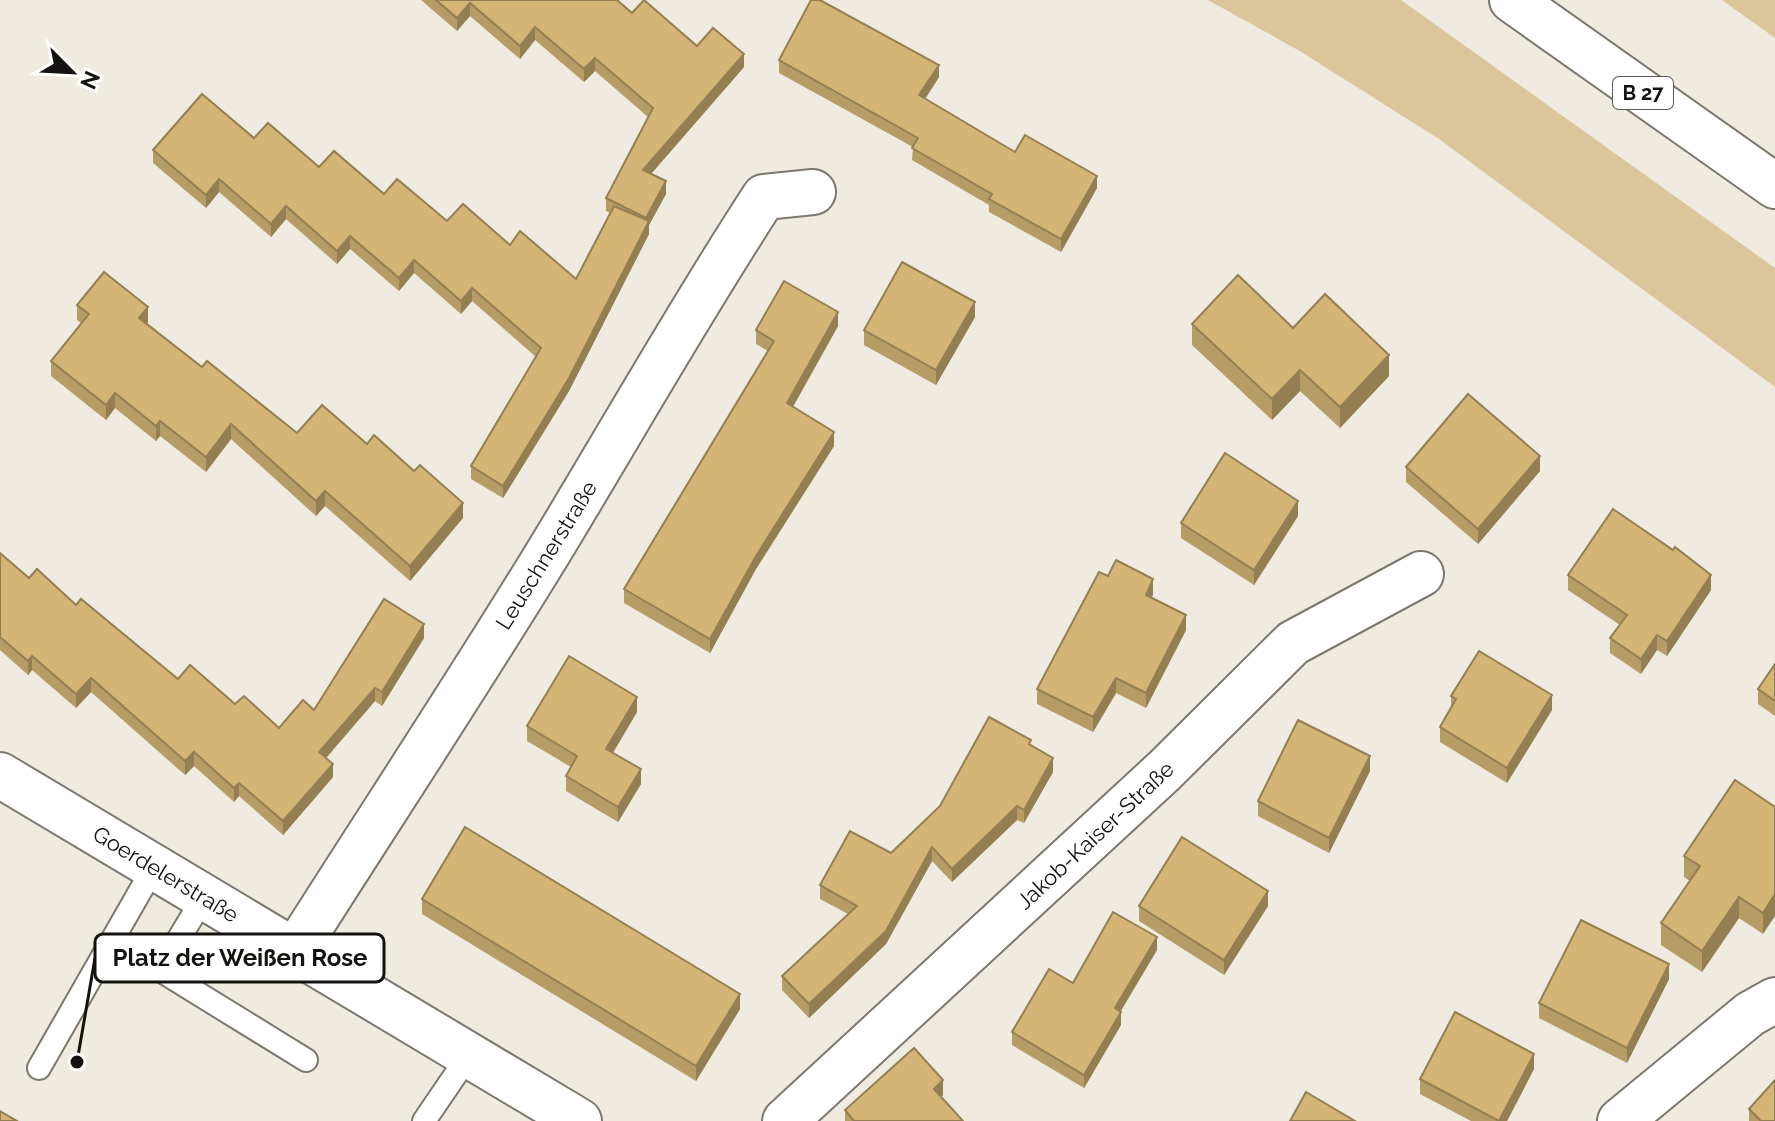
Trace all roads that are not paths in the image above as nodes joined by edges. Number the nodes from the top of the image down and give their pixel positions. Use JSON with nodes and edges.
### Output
{"nodes":[{"id":1,"x":1512,"y":0,"type":"edge"},
{"id":2,"x":1775,"y":186,"type":"edge"},
{"id":3,"x":813,"y":192,"type":"dead end"},
{"id":4,"x":1421,"y":574,"type":"dead end"},
{"id":5,"x":0,"y":775,"type":"edge"},
{"id":6,"x":154,"y":867,"type":"junction"},
{"id":7,"x":204,"y":897,"type":"junction"},
{"id":8,"x":295,"y":951,"type":"junction"},
{"id":9,"x":1775,"y":1000,"type":"edge"},
{"id":10,"x":469,"y":1055,"type":"junction"},
{"id":11,"x":306,"y":1060,"type":"dead end"},
{"id":12,"x":39,"y":1068,"type":"dead end"},
{"id":13,"x":424,"y":1121,"type":"edge"},
{"id":14,"x":579,"y":1121,"type":"edge"},
{"id":15,"x":785,"y":1121,"type":"edge"},
{"id":16,"x":1620,"y":1121,"type":"edge"}],
"edges":[{"from":1,"to":2,"type":"main road","number":"B 27"},
{"from":3,"to":8,"type":"main road","name":"Leuschnerstraße"},
{"from":4,"to":15,"type":"main road","name":"Jakob-Kaiser-Straße"},
{"from":5,"to":6,"type":"main road","name":"Goerdelerstraße"},
{"from":6,"to":7,"type":"main road","name":"Goerdelerstraße"},
{"from":6,"to":12,"type":"lane"},
{"from":7,"to":8,"type":"main road","name":"Goerdelerstraße"},
{"from":7,"to":11,"type":"lane"},
{"from":8,"to":10,"type":"main road","name":"Goerdelerstraße"},
{"from":9,"to":16,"type":"main road"},
{"from":10,"to":13,"type":"lane"},
{"from":10,"to":14,"type":"main road","name":"Goerdelerstraße"}]}
